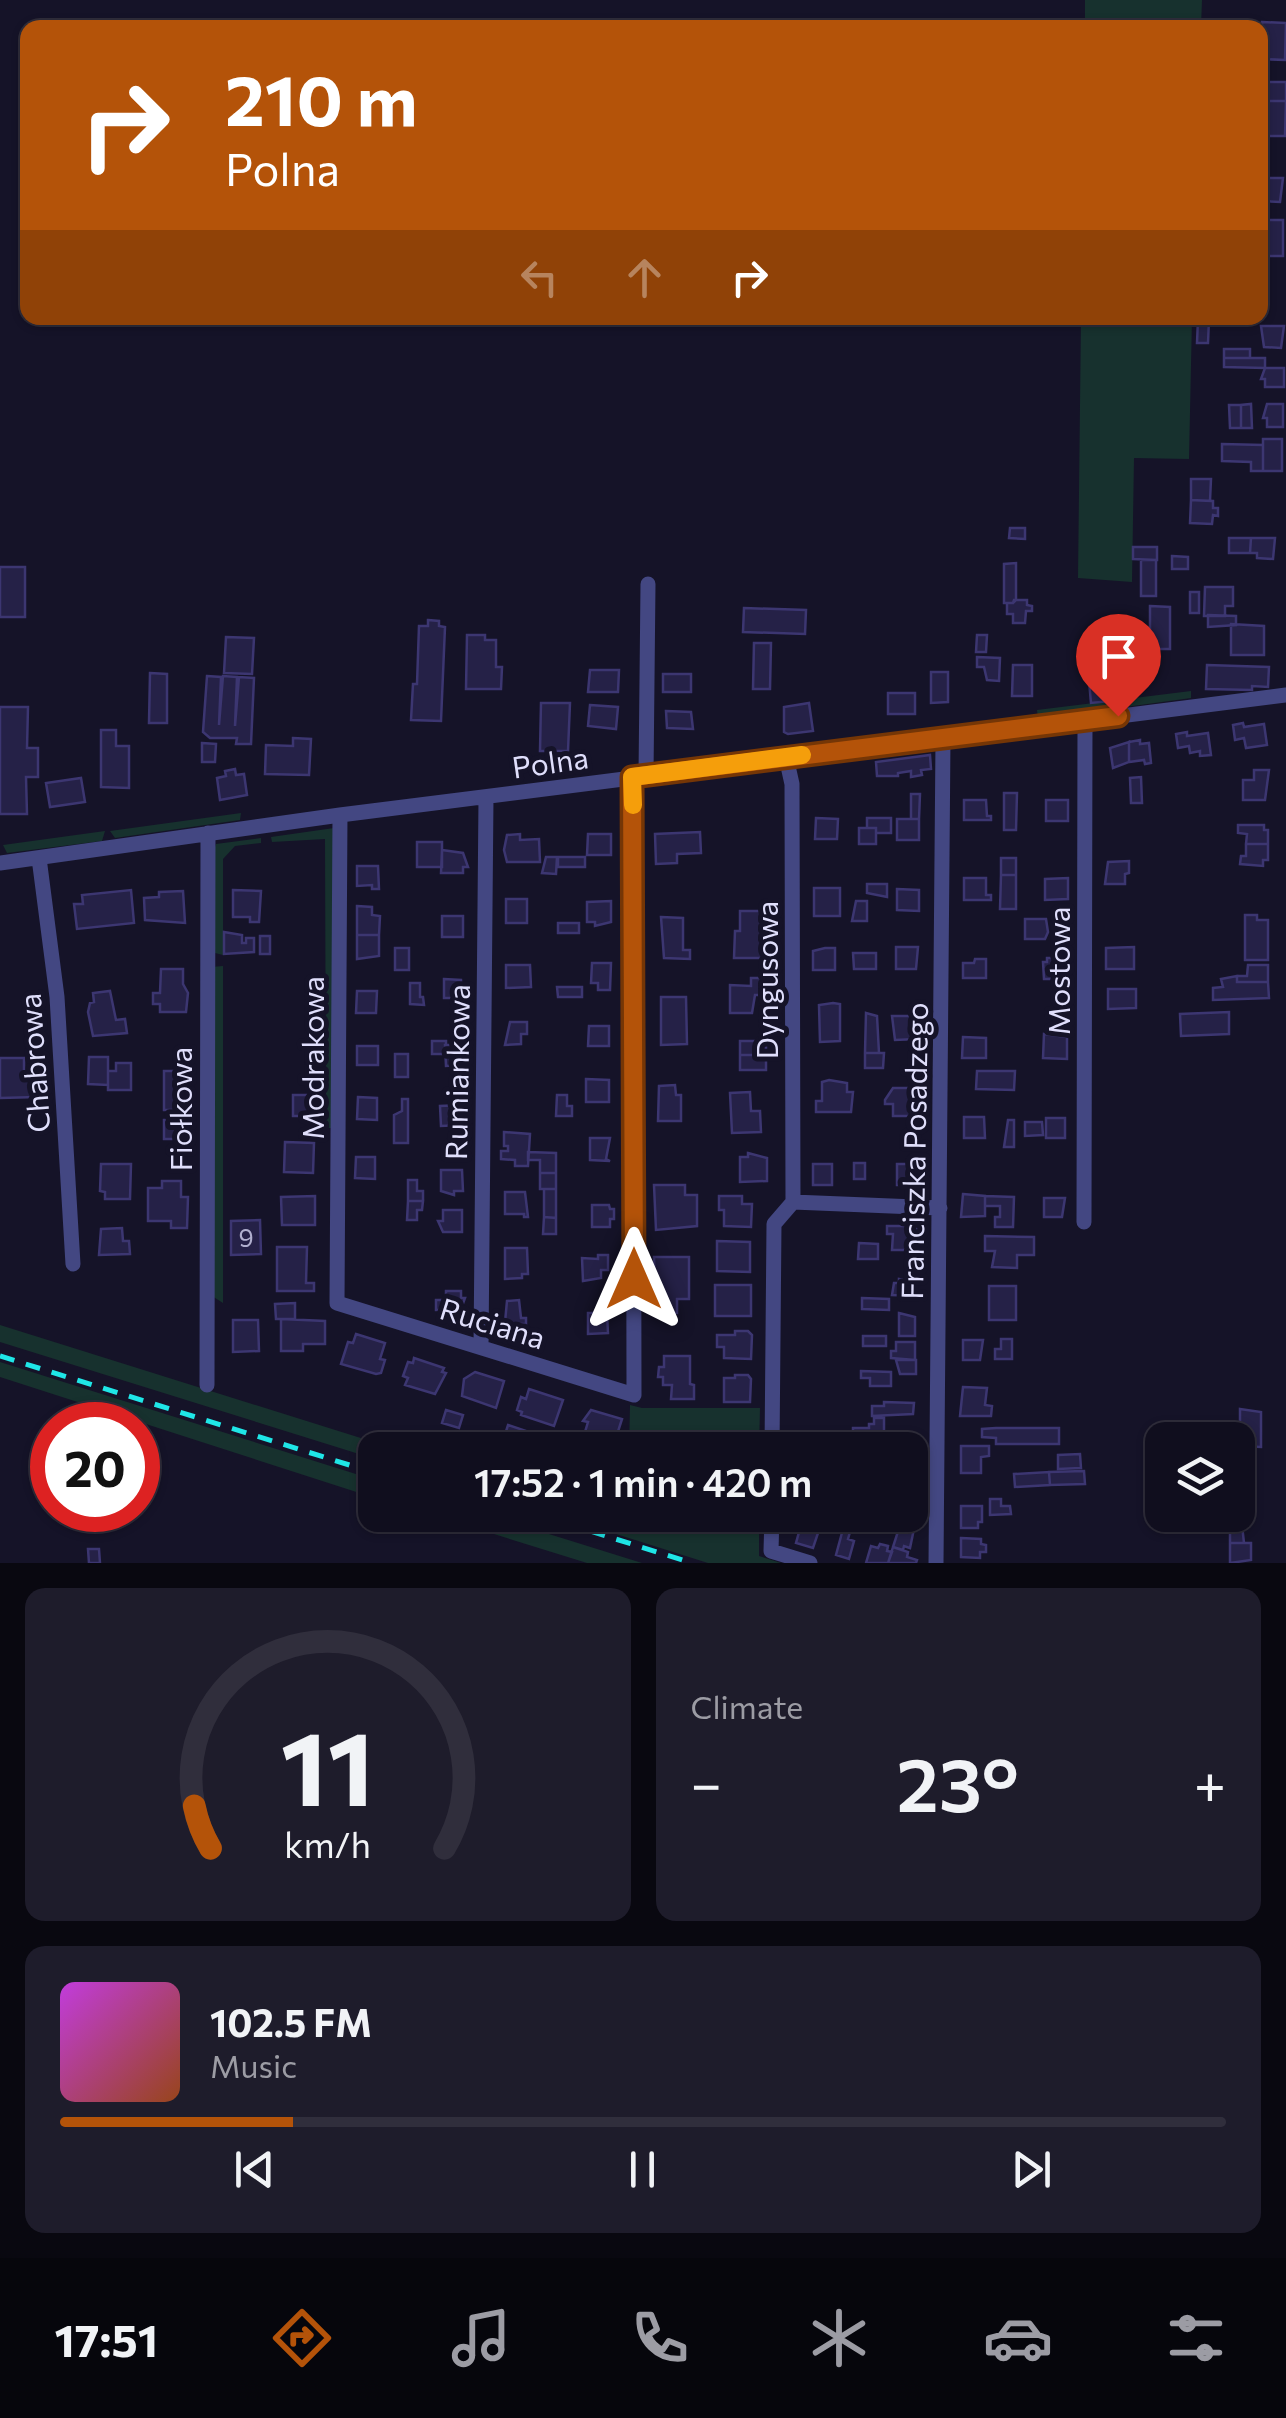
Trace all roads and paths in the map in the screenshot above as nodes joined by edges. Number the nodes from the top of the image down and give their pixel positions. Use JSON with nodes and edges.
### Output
{"nodes":[{"id":1,"x":648,"y":584,"type":"dead end"},
{"id":2,"x":1286,"y":695,"type":"edge"},
{"id":3,"x":1085,"y":720,"type":"junction"},
{"id":4,"x":944,"y":739,"type":"junction"},
{"id":5,"x":786,"y":757,"type":"junction"},
{"id":6,"x":639,"y":776,"type":"junction"},
{"id":7,"x":486,"y":798,"type":"junction"},
{"id":8,"x":340,"y":815,"type":"junction"},
{"id":9,"x":208,"y":834,"type":"junction"},
{"id":10,"x":40,"y":858,"type":"junction"},
{"id":11,"x":0,"y":863,"type":"edge"},
{"id":12,"x":793,"y":1202,"type":"junction"},
{"id":13,"x":940,"y":1208,"type":"junction"},
{"id":14,"x":1084,"y":1222,"type":"dead end"},
{"id":15,"x":73,"y":1264,"type":"dead end"},
{"id":16,"x":337,"y":1302,"type":"joint"},
{"id":17,"x":481,"y":1347,"type":"junction"},
{"id":18,"x":207,"y":1385,"type":"dead end"},
{"id":19,"x":772,"y":1432,"type":"edge"},
{"id":20,"x":772,"y":1532,"type":"edge"},
{"id":21,"x":810,"y":1563,"type":"edge"},
{"id":22,"x":936,"y":1563,"type":"edge"}],
"edges":[{"from":1,"to":6,"type":"street"},
{"from":2,"to":3,"type":"street","name":"Polna"},
{"from":3,"to":4,"type":"street","name":"Polna"},
{"from":3,"to":14,"type":"street","name":"Mostowa"},
{"from":4,"to":5,"type":"street","name":"Polna"},
{"from":4,"to":13,"type":"street","name":"Franciszka Posadzego"},
{"from":5,"to":6,"type":"street","name":"Polna"},
{"from":5,"to":12,"type":"street","name":"Dyngusowa"},
{"from":6,"to":7,"type":"street","name":"Polna"},
{"from":6,"to":17,"type":"street","name":"Ruciana"},
{"from":7,"to":8,"type":"street","name":"Polna"},
{"from":7,"to":17,"type":"street","name":"Rumiankowa"},
{"from":8,"to":9,"type":"street","name":"Polna"},
{"from":8,"to":16,"type":"street","name":"Modrakowa"},
{"from":9,"to":10,"type":"street","name":"Polna"},
{"from":9,"to":18,"type":"street","name":"Fiołkowa"},
{"from":10,"to":11,"type":"street","name":"Polna"},
{"from":10,"to":15,"type":"street","name":"Chabrowa"},
{"from":12,"to":13,"type":"street"},
{"from":12,"to":19,"type":"street","name":"Dyngusowa"},
{"from":13,"to":22,"type":"street","name":"Franciszka Posadzego"},
{"from":16,"to":17,"type":"street","name":"Ruciana"},
{"from":20,"to":21,"type":"street"}]}
